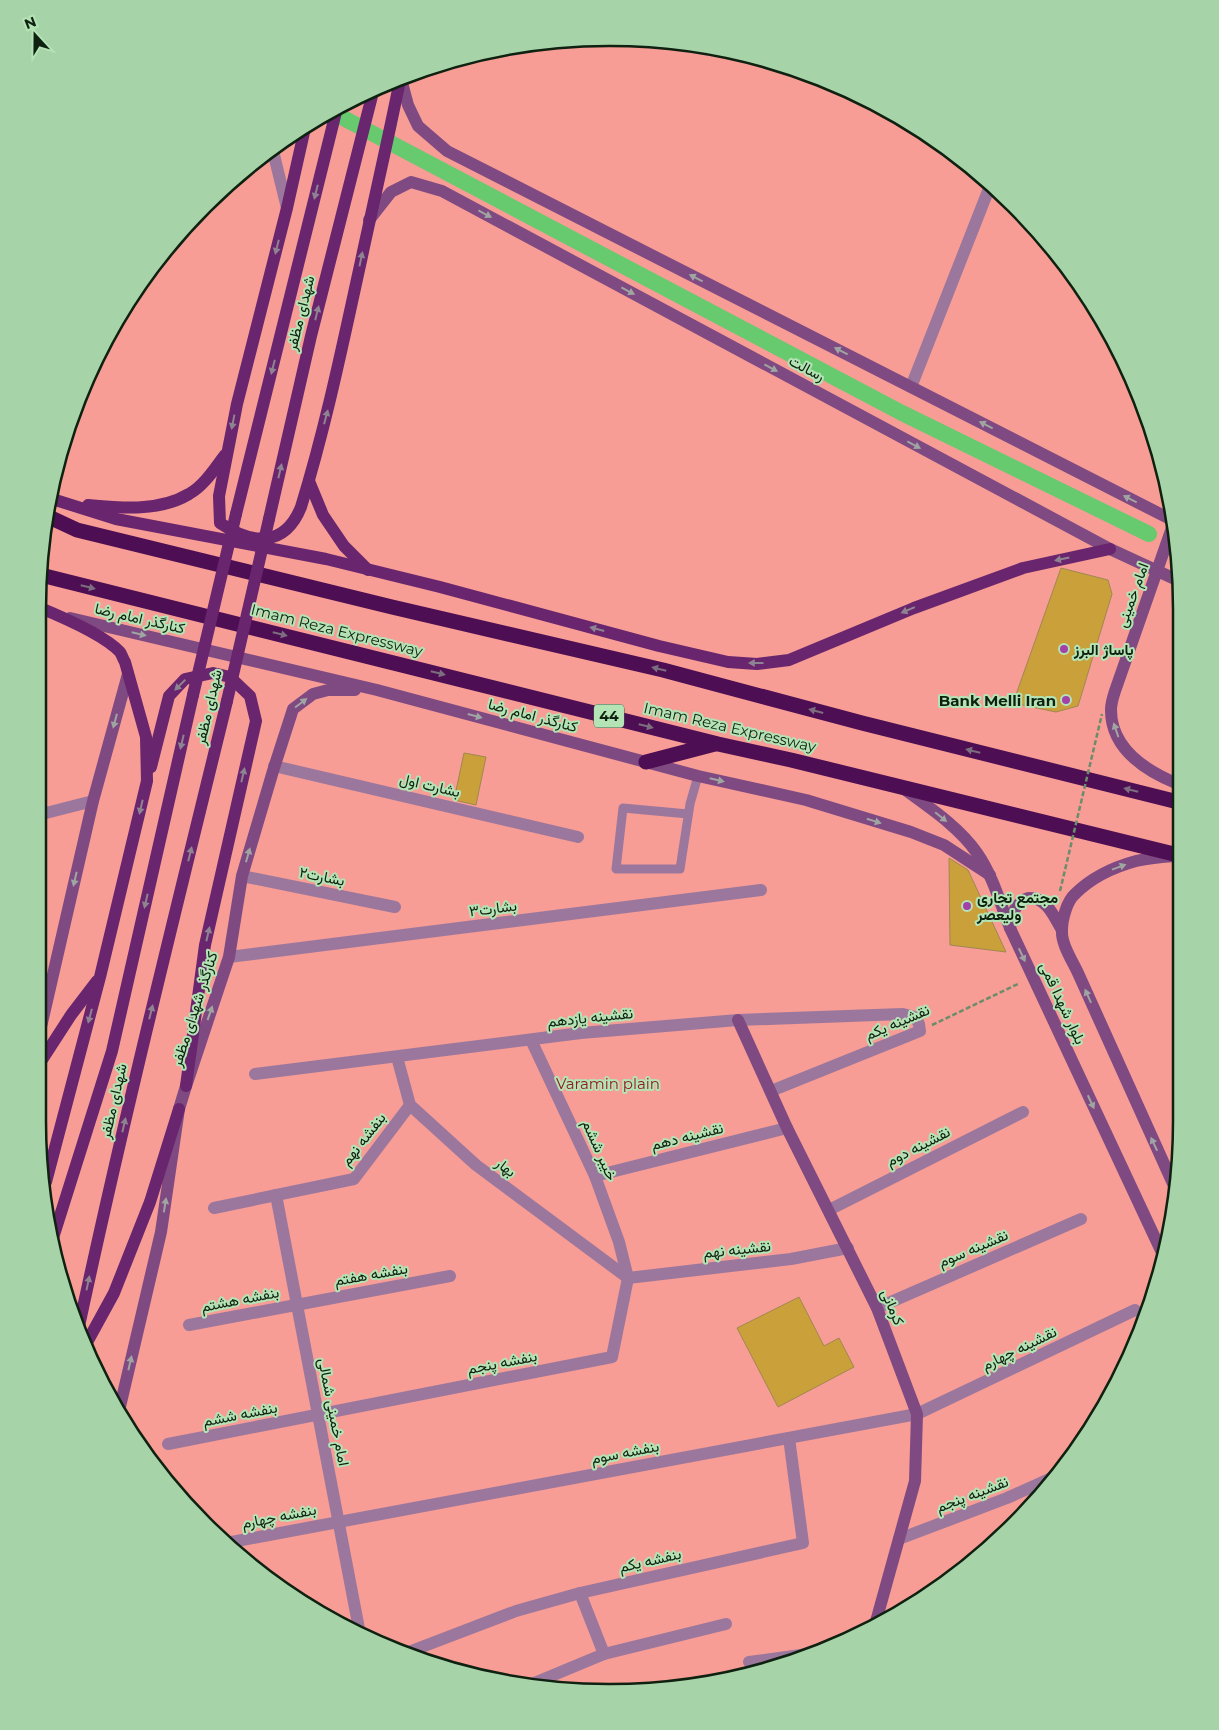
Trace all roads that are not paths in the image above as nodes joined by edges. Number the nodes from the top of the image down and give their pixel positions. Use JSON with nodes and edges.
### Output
{"nodes":[{"id":1,"x":403,"y":86,"type":"edge"},
{"id":2,"x":399,"y":87,"type":"edge"},
{"id":3,"x":371,"y":99,"type":"edge"},
{"id":4,"x":334,"y":118,"type":"edge"},
{"id":5,"x":302,"y":138,"type":"edge"},
{"id":6,"x":275,"y":157,"type":"edge"},
{"id":7,"x":988,"y":192,"type":"edge"},
{"id":8,"x":287,"y":208,"type":"junction"},
{"id":9,"x":369,"y":220,"type":"junction"},
{"id":10,"x":911,"y":387,"type":"junction"},
{"id":11,"x":227,"y":453,"type":"junction"},
{"id":12,"x":309,"y":481,"type":"junction"},
{"id":13,"x":57,"y":501,"type":"edge"},
{"id":14,"x":69,"y":504,"type":"junction"},
{"id":15,"x":1165,"y":517,"type":"edge"},
{"id":16,"x":54,"y":519,"type":"edge"},
{"id":17,"x":1168,"y":539,"type":"edge"},
{"id":18,"x":1110,"y":549,"type":"junction"},
{"id":19,"x":1158,"y":570,"type":"junction"},
{"id":20,"x":369,"y":571,"type":"junction"},
{"id":21,"x":47,"y":576,"type":"edge"},
{"id":22,"x":1172,"y":577,"type":"edge"},
{"id":23,"x":46,"y":610,"type":"edge"},
{"id":24,"x":58,"y":615,"type":"junction"},
{"id":25,"x":128,"y":674,"type":"junction"},
{"id":26,"x":377,"y":690,"type":"junction"},
{"id":27,"x":718,"y":744,"type":"junction"},
{"id":28,"x":646,"y":762,"type":"junction"},
{"id":29,"x":274,"y":766,"type":"junction"},
{"id":30,"x":698,"y":776,"type":"junction"},
{"id":31,"x":147,"y":782,"type":"junction"},
{"id":32,"x":1173,"y":782,"type":"edge"},
{"id":33,"x":902,"y":788,"type":"junction"},
{"id":34,"x":93,"y":801,"type":"junction"},
{"id":35,"x":1173,"y":801,"type":"edge"},
{"id":36,"x":46,"y":813,"type":"edge"},
{"id":37,"x":688,"y":814,"type":"junction"},
{"id":38,"x":578,"y":837,"type":"dead end"},
{"id":39,"x":1173,"y":854,"type":"edge"},
{"id":40,"x":1173,"y":856,"type":"edge"},
{"id":41,"x":990,"y":875,"type":"junction"},
{"id":42,"x":242,"y":876,"type":"junction"},
{"id":43,"x":762,"y":890,"type":"dead end"},
{"id":44,"x":395,"y":906,"type":"dead end"},
{"id":45,"x":1010,"y":928,"type":"junction"},
{"id":46,"x":1062,"y":930,"type":"junction"},
{"id":47,"x":229,"y":957,"type":"junction"},
{"id":48,"x":100,"y":978,"type":"junction"},
{"id":49,"x":46,"y":1005,"type":"edge"},
{"id":50,"x":738,"y":1020,"type":"junction"},
{"id":51,"x":920,"y":1031,"type":"joint"},
{"id":52,"x":532,"y":1040,"type":"junction"},
{"id":53,"x":46,"y":1054,"type":"edge"},
{"id":54,"x":397,"y":1057,"type":"junction"},
{"id":55,"x":255,"y":1074,"type":"dead end"},
{"id":56,"x":186,"y":1086,"type":"junction"},
{"id":57,"x":772,"y":1091,"type":"junction"},
{"id":58,"x":410,"y":1105,"type":"junction"},
{"id":59,"x":179,"y":1109,"type":"junction"},
{"id":60,"x":1023,"y":1112,"type":"dead end"},
{"id":61,"x":787,"y":1128,"type":"junction"},
{"id":62,"x":49,"y":1172,"type":"edge"},
{"id":63,"x":595,"y":1176,"type":"junction"},
{"id":64,"x":1170,"y":1177,"type":"edge"},
{"id":65,"x":276,"y":1195,"type":"junction"},
{"id":66,"x":214,"y":1208,"type":"dead end"},
{"id":67,"x":829,"y":1210,"type":"junction"},
{"id":68,"x":1082,"y":1219,"type":"dead end"},
{"id":69,"x":56,"y":1227,"type":"edge"},
{"id":70,"x":1159,"y":1245,"type":"edge"},
{"id":71,"x":848,"y":1248,"type":"junction"},
{"id":72,"x":450,"y":1276,"type":"dead end"},
{"id":73,"x":628,"y":1278,"type":"junction"},
{"id":74,"x":297,"y":1304,"type":"junction"},
{"id":75,"x":877,"y":1308,"type":"junction"},
{"id":76,"x":1135,"y":1310,"type":"dead end"},
{"id":77,"x":81,"y":1316,"type":"edge"},
{"id":78,"x":189,"y":1325,"type":"dead end"},
{"id":79,"x":90,"y":1337,"type":"edge"},
{"id":80,"x":121,"y":1401,"type":"edge"},
{"id":81,"x":917,"y":1414,"type":"junction"},
{"id":82,"x":318,"y":1415,"type":"junction"},
{"id":83,"x":789,"y":1438,"type":"junction"},
{"id":84,"x":168,"y":1444,"type":"dead end"},
{"id":85,"x":1040,"y":1483,"type":"edge"},
{"id":86,"x":339,"y":1522,"type":"junction"},
{"id":87,"x":900,"y":1539,"type":"junction"},
{"id":88,"x":235,"y":1541,"type":"edge"},
{"id":89,"x":580,"y":1592,"type":"junction"},
{"id":90,"x":878,"y":1615,"type":"edge"},
{"id":91,"x":726,"y":1624,"type":"dead end"},
{"id":92,"x":358,"y":1625,"type":"edge"},
{"id":93,"x":416,"y":1649,"type":"edge"},
{"id":94,"x":604,"y":1654,"type":"junction"},
{"id":95,"x":777,"y":1658,"type":"edge"},
{"id":96,"x":749,"y":1662,"type":"dead end"},
{"id":97,"x":542,"y":1680,"type":"edge"}],
"edges":[{"from":10,"to":1,"type":"main road","name":"رسالت","one_way":true},
{"from":2,"to":9,"type":"main road"},
{"from":77,"to":3,"type":"main road","name":"شهدای مظفر","one_way":true,"bridge":true},
{"from":4,"to":69,"type":"main road","name":"شهدای مظفر","one_way":true,"bridge":true},
{"from":5,"to":8,"type":"main road"},
{"from":6,"to":8,"type":"street"},
{"from":7,"to":10,"type":"street"},
{"from":8,"to":11,"type":"main road","one_way":true},
{"from":12,"to":9,"type":"main road","one_way":true},
{"from":9,"to":18,"type":"main road","name":"رسالت","one_way":true},
{"from":15,"to":10,"type":"main road","name":"رسالت","one_way":true},
{"from":11,"to":12,"type":"main road"},
{"from":11,"to":14,"type":"main road"},
{"from":12,"to":20,"type":"main road"},
{"from":13,"to":14,"type":"main road"},
{"from":14,"to":20,"type":"main road"},
{"from":35,"to":16,"type":"highway","one_way":true},
{"from":17,"to":19,"type":"main road","name":"امام خمینی"},
{"from":18,"to":19,"type":"main road","name":"رسالت"},
{"from":18,"to":20,"type":"main road","one_way":true},
{"from":19,"to":22,"type":"main road","name":"رسالت"},
{"from":32,"to":19,"type":"main road","name":"امام خمینی","one_way":true},
{"from":21,"to":27,"type":"highway","name":"Imam Reza Expressway","number":"44","one_way":true},
{"from":23,"to":24,"type":"main road"},
{"from":24,"to":25,"type":"main road"},
{"from":24,"to":26,"type":"main road","name":"کنارگذر امام رضا","one_way":true},
{"from":25,"to":31,"type":"main road"},
{"from":25,"to":34,"type":"main road","one_way":true},
{"from":26,"to":28,"type":"main road","name":"کنارگذر امام رضا","one_way":true},
{"from":29,"to":26,"type":"main road","name":"کنارگذر شهدای مظفر","one_way":true},
{"from":27,"to":28,"type":"highway"},
{"from":27,"to":33,"type":"highway","name":"Imam Reza Expressway","number":"44"},
{"from":28,"to":30,"type":"main road","name":"کنارگذر امام رضا"},
{"from":29,"to":38,"type":"street","name":"بشارت اول"},
{"from":42,"to":29,"type":"main road","name":"کنارگذر شهدای مظفر","one_way":true},
{"from":30,"to":37,"type":"lane"},
{"from":30,"to":41,"type":"main road","name":"کنارگذر امام رضا","one_way":true},
{"from":31,"to":48,"type":"main road","one_way":true},
{"from":56,"to":31,"type":"main road","one_way":true},
{"from":33,"to":39,"type":"highway","name":"Imam Reza Expressway","number":"44"},
{"from":33,"to":41,"type":"main road","name":"بلوار شهدا قمی","one_way":true},
{"from":34,"to":36,"type":"street"},
{"from":34,"to":49,"type":"main road","one_way":true},
{"from":37,"to":37,"type":"lane"},
{"from":46,"to":40,"type":"main road","name":"بلوار شهدا قمی","one_way":true},
{"from":41,"to":45,"type":"main road","name":"بلوار شهدا قمی"},
{"from":42,"to":44,"type":"street","name":"بشارت۲"},
{"from":42,"to":47,"type":"main road","name":"کنارگذر شهدای مظفر"},
{"from":43,"to":47,"type":"street","name":"بشارت۳"},
{"from":45,"to":46,"type":"main road"},
{"from":45,"to":70,"type":"main road","name":"بلوار شهدا قمی","one_way":true},
{"from":64,"to":46,"type":"main road","name":"بلوار شهدا قمی","one_way":true},
{"from":56,"to":47,"type":"main road","name":"کنارگذر شهدای مظفر","one_way":true},
{"from":48,"to":53,"type":"main road"},
{"from":48,"to":62,"type":"main road","one_way":true},
{"from":50,"to":51,"type":"street","name":"نقشینه یازدهم"},
{"from":50,"to":52,"type":"street","name":"نقشینه یازدهم"},
{"from":50,"to":57,"type":"main road","name":"کرمانی"},
{"from":51,"to":57,"type":"street","name":"نقشینه یکم"},
{"from":52,"to":54,"type":"street","name":"نقشینه یازدهم"},
{"from":52,"to":63,"type":"street","name":"خیبر ششم"},
{"from":54,"to":55,"type":"street","name":"نقشینه یازدهم"},
{"from":54,"to":58,"type":"street"},
{"from":56,"to":59,"type":"main road","name":"کنارگذر شهدای مظفر"},
{"from":57,"to":61,"type":"main road","name":"کرمانی"},
{"from":58,"to":65,"type":"street","name":"بنفشه نهم"},
{"from":58,"to":73,"type":"street","name":"بهار"},
{"from":59,"to":79,"type":"main road"},
{"from":80,"to":59,"type":"main road","name":"کنارگذر شهدای مظفر","one_way":true},
{"from":60,"to":67,"type":"street","name":"نقشینه دوم"},
{"from":61,"to":63,"type":"street","name":"نقشینه دهم"},
{"from":61,"to":67,"type":"main road","name":"کرمانی"},
{"from":63,"to":73,"type":"street","name":"خیبر ششم"},
{"from":65,"to":66,"type":"street","name":"بنفشه نهم"},
{"from":65,"to":74,"type":"street","name":"امام خمینی شمالی"},
{"from":67,"to":71,"type":"main road","name":"کرمانی"},
{"from":68,"to":75,"type":"street","name":"نقشینه سوم"},
{"from":71,"to":73,"type":"street","name":"نقشینه نهم"},
{"from":71,"to":75,"type":"main road","name":"کرمانی"},
{"from":72,"to":74,"type":"street","name":"بنفشه هفتم"},
{"from":73,"to":82,"type":"street","name":"بنفشه پنجم"},
{"from":74,"to":78,"type":"street","name":"بنفشه هشتم"},
{"from":74,"to":82,"type":"street","name":"امام خمینی شمالی"},
{"from":75,"to":81,"type":"main road","name":"کرمانی"},
{"from":76,"to":81,"type":"street","name":"نقشینه چهارم"},
{"from":81,"to":83,"type":"street","name":"بنفشه سوم"},
{"from":81,"to":87,"type":"main road","name":"کرمانی"},
{"from":82,"to":84,"type":"street","name":"بنفشه ششم"},
{"from":82,"to":86,"type":"street","name":"امام خمینی شمالی"},
{"from":83,"to":86,"type":"street","name":"بنفشه سوم"},
{"from":83,"to":89,"type":"street","name":"بنفشه یکم"},
{"from":85,"to":87,"type":"street","name":"نقشینه پنجم"},
{"from":86,"to":88,"type":"street","name":"بنفشه چهارم"},
{"from":86,"to":92,"type":"street","name":"امام خمینی شمالی"},
{"from":87,"to":90,"type":"main road","name":"کرمانی"},
{"from":89,"to":93,"type":"street","name":"بنفشه یکم"},
{"from":89,"to":94,"type":"street"},
{"from":91,"to":94,"type":"street"},
{"from":94,"to":97,"type":"street"},
{"from":95,"to":96,"type":"street"}]}
